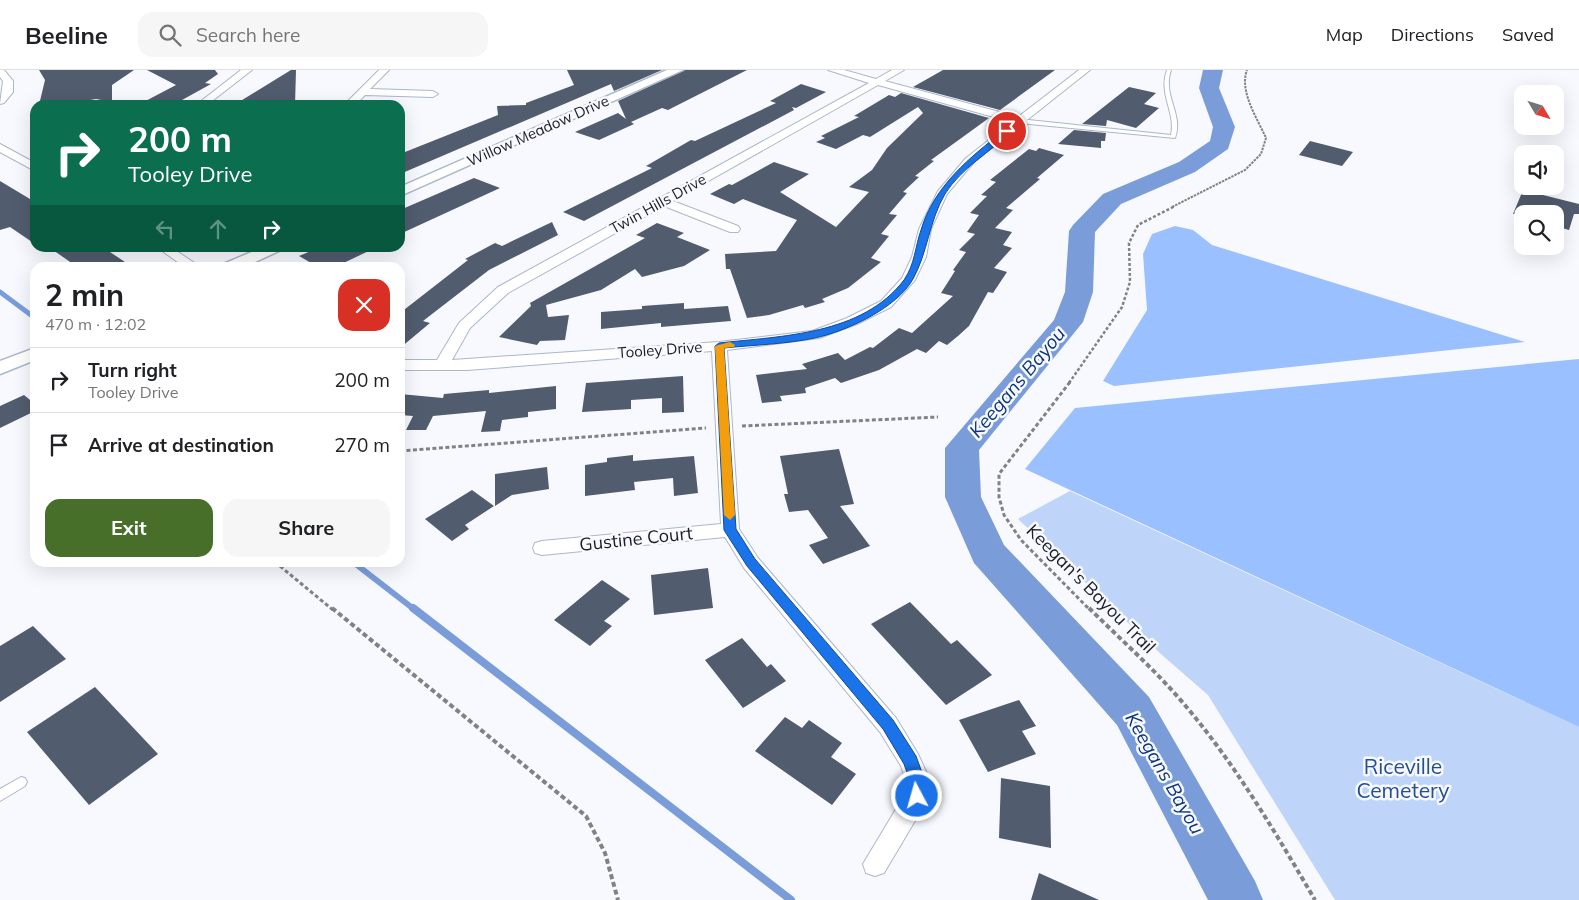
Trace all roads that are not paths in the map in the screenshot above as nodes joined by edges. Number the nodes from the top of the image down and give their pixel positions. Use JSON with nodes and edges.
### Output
{"nodes":[{"id":1,"x":247,"y":70,"type":"edge"},
{"id":2,"x":384,"y":70,"type":"edge"},
{"id":3,"x":677,"y":70,"type":"edge"},
{"id":4,"x":833,"y":70,"type":"edge"},
{"id":5,"x":899,"y":70,"type":"edge"},
{"id":6,"x":1085,"y":70,"type":"edge"},
{"id":7,"x":1169,"y":70,"type":"edge"},
{"id":8,"x":0,"y":71,"type":"edge"},
{"id":9,"x":877,"y":82,"type":"junction"},
{"id":10,"x":362,"y":92,"type":"junction"},
{"id":11,"x":433,"y":94,"type":"dead end"},
{"id":12,"x":208,"y":100,"type":"edge"},
{"id":13,"x":354,"y":100,"type":"edge"},
{"id":14,"x":0,"y":101,"type":"edge"},
{"id":15,"x":1019,"y":121,"type":"junction"},
{"id":16,"x":0,"y":147,"type":"edge"},
{"id":17,"x":30,"y":165,"type":"edge"},
{"id":18,"x":405,"y":190,"type":"edge"},
{"id":19,"x":663,"y":202,"type":"junction"},
{"id":20,"x":734,"y":229,"type":"dead end"},
{"id":21,"x":170,"y":252,"type":"edge"},
{"id":22,"x":264,"y":252,"type":"edge"},
{"id":23,"x":186,"y":262,"type":"edge"},
{"id":24,"x":241,"y":262,"type":"edge"},
{"id":25,"x":719,"y":346,"type":"junction"},
{"id":26,"x":30,"y":354,"type":"edge"},
{"id":27,"x":442,"y":365,"type":"junction"},
{"id":28,"x":405,"y":366,"type":"edge"},
{"id":29,"x":0,"y":368,"type":"edge"},
{"id":30,"x":730,"y":530,"type":"junction"},
{"id":31,"x":542,"y":548,"type":"dead end"},
{"id":32,"x":21,"y":782,"type":"dead end"},
{"id":33,"x":0,"y":795,"type":"edge"},
{"id":34,"x":875,"y":864,"type":"dead end"}],
"edges":[{"from":1,"to":12,"type":"street"},
{"from":2,"to":10,"type":"street"},
{"from":3,"to":18,"type":"street","name":"Willow Meadow Drive"},
{"from":4,"to":9,"type":"street"},
{"from":5,"to":9,"type":"street","name":"Twin Hills Drive"},
{"from":6,"to":15,"type":"street","name":"Tooley Drive"},
{"from":7,"to":15,"type":"lane"},
{"from":8,"to":14,"type":"street"},
{"from":9,"to":15,"type":"street"},
{"from":9,"to":19,"type":"street","name":"Twin Hills Drive"},
{"from":10,"to":11,"type":"street"},
{"from":10,"to":13,"type":"street"},
{"from":15,"to":25,"type":"street","name":"Tooley Drive"},
{"from":16,"to":17,"type":"street"},
{"from":19,"to":20,"type":"street"},
{"from":19,"to":27,"type":"street","name":"Twin Hills Drive"},
{"from":21,"to":23,"type":"street"},
{"from":22,"to":24,"type":"street"},
{"from":25,"to":27,"type":"street","name":"Tooley Drive"},
{"from":25,"to":30,"type":"street"},
{"from":26,"to":29,"type":"street"},
{"from":27,"to":28,"type":"street","name":"Tooley Drive"},
{"from":30,"to":31,"type":"street","name":"Gustine Court"},
{"from":30,"to":34,"type":"street"},
{"from":32,"to":33,"type":"lane"}]}
